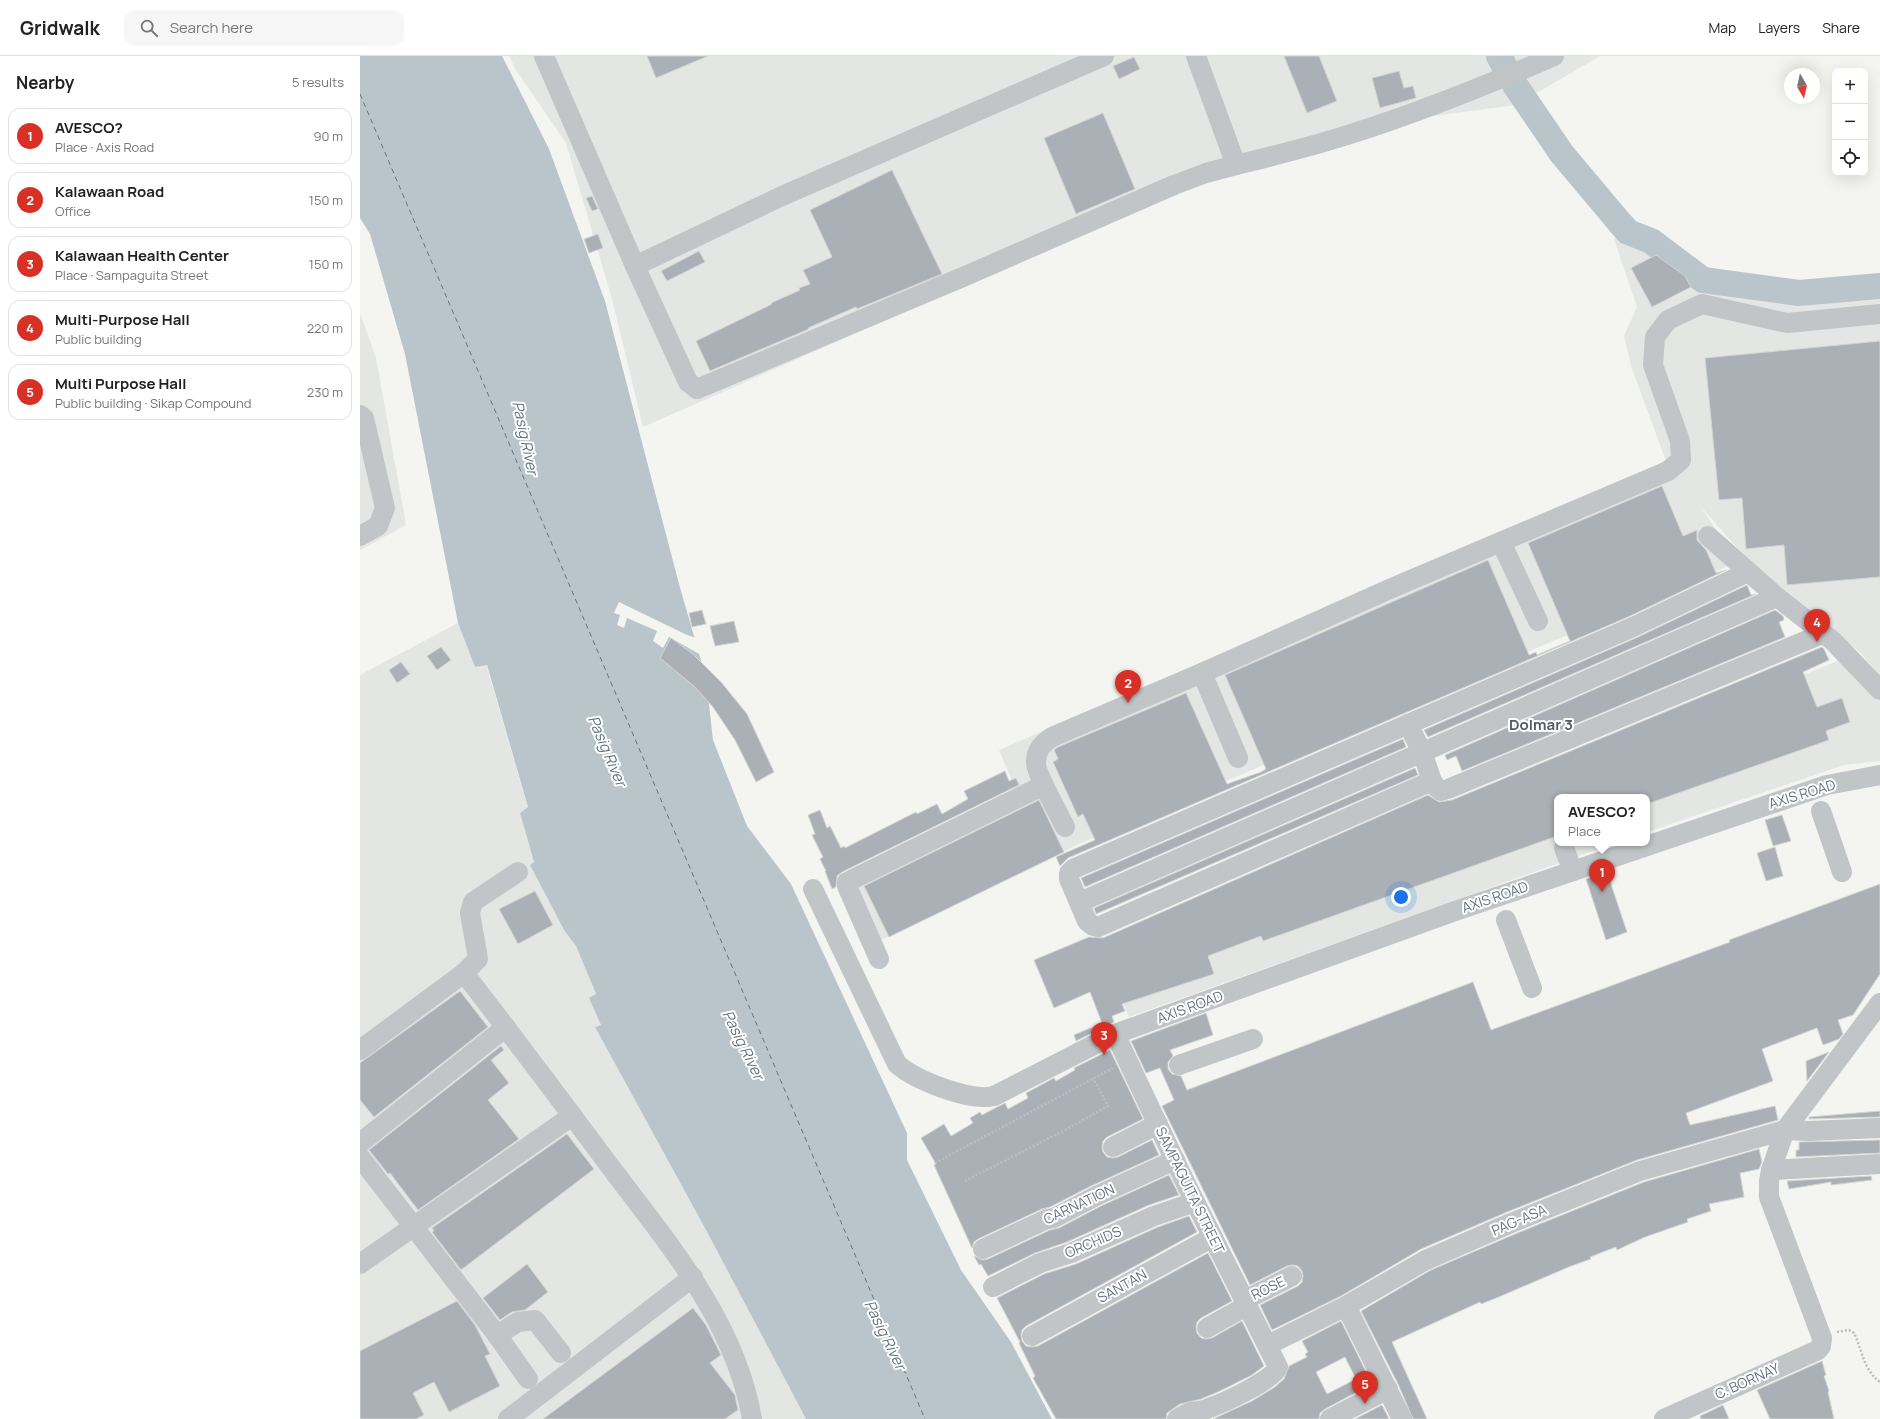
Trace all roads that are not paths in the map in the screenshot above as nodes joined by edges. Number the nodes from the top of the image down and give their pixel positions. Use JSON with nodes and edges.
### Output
{"nodes":[{"id":1,"x":544,"y":56,"type":"edge"},
{"id":2,"x":1104,"y":56,"type":"edge"},
{"id":3,"x":1196,"y":56,"type":"edge"},
{"id":4,"x":1554,"y":56,"type":"edge"},
{"id":5,"x":1236,"y":166,"type":"junction"},
{"id":6,"x":635,"y":266,"type":"junction"},
{"id":7,"x":1880,"y":314,"type":"edge"},
{"id":8,"x":360,"y":415,"type":"edge"},
{"id":9,"x":360,"y":536,"type":"edge"},
{"id":10,"x":1708,"y":536,"type":"dead end"},
{"id":11,"x":1501,"y":542,"type":"junction"},
{"id":12,"x":1748,"y":572,"type":"junction"},
{"id":13,"x":1777,"y":597,"type":"junction"},
{"id":14,"x":1538,"y":621,"type":"dead end"},
{"id":15,"x":1822,"y":634,"type":"junction"},
{"id":16,"x":1202,"y":673,"type":"junction"},
{"id":17,"x":1880,"y":690,"type":"edge"},
{"id":18,"x":1408,"y":724,"type":"junction"},
{"id":19,"x":1422,"y":752,"type":"junction"},
{"id":20,"x":1238,"y":758,"type":"dead end"},
{"id":21,"x":1880,"y":775,"type":"edge"},
{"id":22,"x":1432,"y":781,"type":"junction"},
{"id":23,"x":1044,"y":785,"type":"junction"},
{"id":24,"x":1821,"y":811,"type":"dead end"},
{"id":25,"x":1065,"y":827,"type":"dead end"},
{"id":26,"x":1650,"y":845,"type":"edge"},
{"id":27,"x":1647,"y":846,"type":"edge"},
{"id":28,"x":1564,"y":848,"type":"dead end"},
{"id":29,"x":1573,"y":871,"type":"junction"},
{"id":30,"x":518,"y":872,"type":"dead end"},
{"id":31,"x":1842,"y":872,"type":"dead end"},
{"id":32,"x":813,"y":889,"type":"dead end"},
{"id":33,"x":1080,"y":902,"type":"junction"},
{"id":34,"x":1506,"y":920,"type":"dead end"},
{"id":35,"x":879,"y":959,"type":"dead end"},
{"id":36,"x":464,"y":973,"type":"junction"},
{"id":37,"x":1532,"y":988,"type":"dead end"},
{"id":38,"x":1880,"y":1003,"type":"edge"},
{"id":39,"x":506,"y":1027,"type":"junction"},
{"id":40,"x":1115,"y":1034,"type":"junction"},
{"id":41,"x":1252,"y":1039,"type":"dead end"},
{"id":42,"x":360,"y":1050,"type":"edge"},
{"id":43,"x":1179,"y":1065,"type":"dead end"},
{"id":44,"x":572,"y":1116,"type":"junction"},
{"id":45,"x":1158,"y":1124,"type":"junction"},
{"id":46,"x":1880,"y":1128,"type":"edge"},
{"id":47,"x":1785,"y":1130,"type":"junction"},
{"id":48,"x":360,"y":1143,"type":"edge"},
{"id":49,"x":1113,"y":1147,"type":"dead end"},
{"id":50,"x":360,"y":1157,"type":"edge"},
{"id":51,"x":1175,"y":1160,"type":"junction"},
{"id":52,"x":1880,"y":1164,"type":"edge"},
{"id":53,"x":1771,"y":1170,"type":"junction"},
{"id":54,"x":1195,"y":1202,"type":"junction"},
{"id":55,"x":413,"y":1226,"type":"junction"},
{"id":56,"x":1213,"y":1237,"type":"junction"},
{"id":57,"x":983,"y":1249,"type":"dead end"},
{"id":58,"x":360,"y":1264,"type":"edge"},
{"id":59,"x":1292,"y":1276,"type":"dead end"},
{"id":60,"x":693,"y":1277,"type":"junction"},
{"id":61,"x":993,"y":1287,"type":"dead end"},
{"id":62,"x":1246,"y":1302,"type":"junction"},
{"id":63,"x":1346,"y":1306,"type":"junction"},
{"id":64,"x":1207,"y":1328,"type":"dead end"},
{"id":65,"x":497,"y":1336,"type":"junction"},
{"id":66,"x":1032,"y":1336,"type":"dead end"},
{"id":67,"x":1268,"y":1345,"type":"junction"},
{"id":68,"x":561,"y":1353,"type":"dead end"},
{"id":69,"x":528,"y":1380,"type":"dead end"},
{"id":70,"x":1388,"y":1389,"type":"junction"},
{"id":71,"x":508,"y":1419,"type":"edge"},
{"id":72,"x":752,"y":1419,"type":"edge"},
{"id":73,"x":1177,"y":1419,"type":"edge"},
{"id":74,"x":1330,"y":1419,"type":"edge"},
{"id":75,"x":1402,"y":1419,"type":"edge"},
{"id":76,"x":1664,"y":1419,"type":"edge"}],
"edges":[{"from":1,"to":6,"type":"street"},
{"from":2,"to":6,"type":"street"},
{"from":3,"to":5,"type":"street"},
{"from":4,"to":5,"type":"street"},
{"from":5,"to":6,"type":"street"},
{"from":7,"to":11,"type":"street"},
{"from":8,"to":9,"type":"street"},
{"from":10,"to":12,"type":"street"},
{"from":11,"to":14,"type":"street"},
{"from":11,"to":16,"type":"street"},
{"from":12,"to":13,"type":"street"},
{"from":12,"to":18,"type":"street"},
{"from":13,"to":15,"type":"street"},
{"from":13,"to":19,"type":"street"},
{"from":15,"to":17,"type":"street"},
{"from":15,"to":22,"type":"street"},
{"from":16,"to":20,"type":"street"},
{"from":16,"to":23,"type":"street"},
{"from":18,"to":19,"type":"street"},
{"from":18,"to":33,"type":"street"},
{"from":19,"to":22,"type":"street"},
{"from":19,"to":33,"type":"street"},
{"from":21,"to":26,"type":"street","name":"AXIS ROAD"},
{"from":22,"to":33,"type":"street"},
{"from":23,"to":25,"type":"street"},
{"from":23,"to":35,"type":"street"},
{"from":24,"to":31,"type":"street"},
{"from":27,"to":29,"type":"street","name":"AXIS ROAD"},
{"from":28,"to":29,"type":"street"},
{"from":29,"to":40,"type":"street","name":"AXIS ROAD"},
{"from":30,"to":36,"type":"street"},
{"from":32,"to":40,"type":"street","name":"AXIS ROAD"},
{"from":34,"to":37,"type":"street"},
{"from":36,"to":39,"type":"street"},
{"from":36,"to":42,"type":"street"},
{"from":38,"to":47,"type":"street"},
{"from":39,"to":44,"type":"street"},
{"from":39,"to":48,"type":"street"},
{"from":40,"to":45,"type":"street","name":"SAMPAGUITA STREET"},
{"from":41,"to":43,"type":"street"},
{"from":44,"to":55,"type":"street"},
{"from":44,"to":60,"type":"street"},
{"from":45,"to":49,"type":"street"},
{"from":45,"to":51,"type":"street","name":"SAMPAGUITA STREET"},
{"from":46,"to":47,"type":"street","name":"PAG-ASA"},
{"from":47,"to":53,"type":"street"},
{"from":47,"to":63,"type":"street","name":"PAG-ASA"},
{"from":50,"to":55,"type":"street"},
{"from":51,"to":54,"type":"street","name":"SAMPAGUITA STREET"},
{"from":51,"to":57,"type":"street","name":"CARNATION"},
{"from":52,"to":53,"type":"street"},
{"from":53,"to":76,"type":"street","name":"C. BORNAY"},
{"from":54,"to":56,"type":"street","name":"SAMPAGUITA STREET"},
{"from":54,"to":61,"type":"street","name":"ORCHIDS"},
{"from":55,"to":58,"type":"street"},
{"from":55,"to":65,"type":"street"},
{"from":56,"to":62,"type":"street","name":"SAMPAGUITA STREET"},
{"from":56,"to":66,"type":"street","name":"SANTAN"},
{"from":59,"to":62,"type":"street","name":"ROSE"},
{"from":60,"to":71,"type":"street"},
{"from":60,"to":72,"type":"street"},
{"from":62,"to":64,"type":"street","name":"ROSE"},
{"from":62,"to":67,"type":"street","name":"SAMPAGUITA STREET"},
{"from":63,"to":67,"type":"street","name":"PAG-ASA"},
{"from":63,"to":70,"type":"street"},
{"from":65,"to":68,"type":"street"},
{"from":65,"to":69,"type":"street"},
{"from":67,"to":73,"type":"street","name":"SAMPAGUITA STREET"},
{"from":70,"to":74,"type":"street"},
{"from":70,"to":75,"type":"street"}]}
